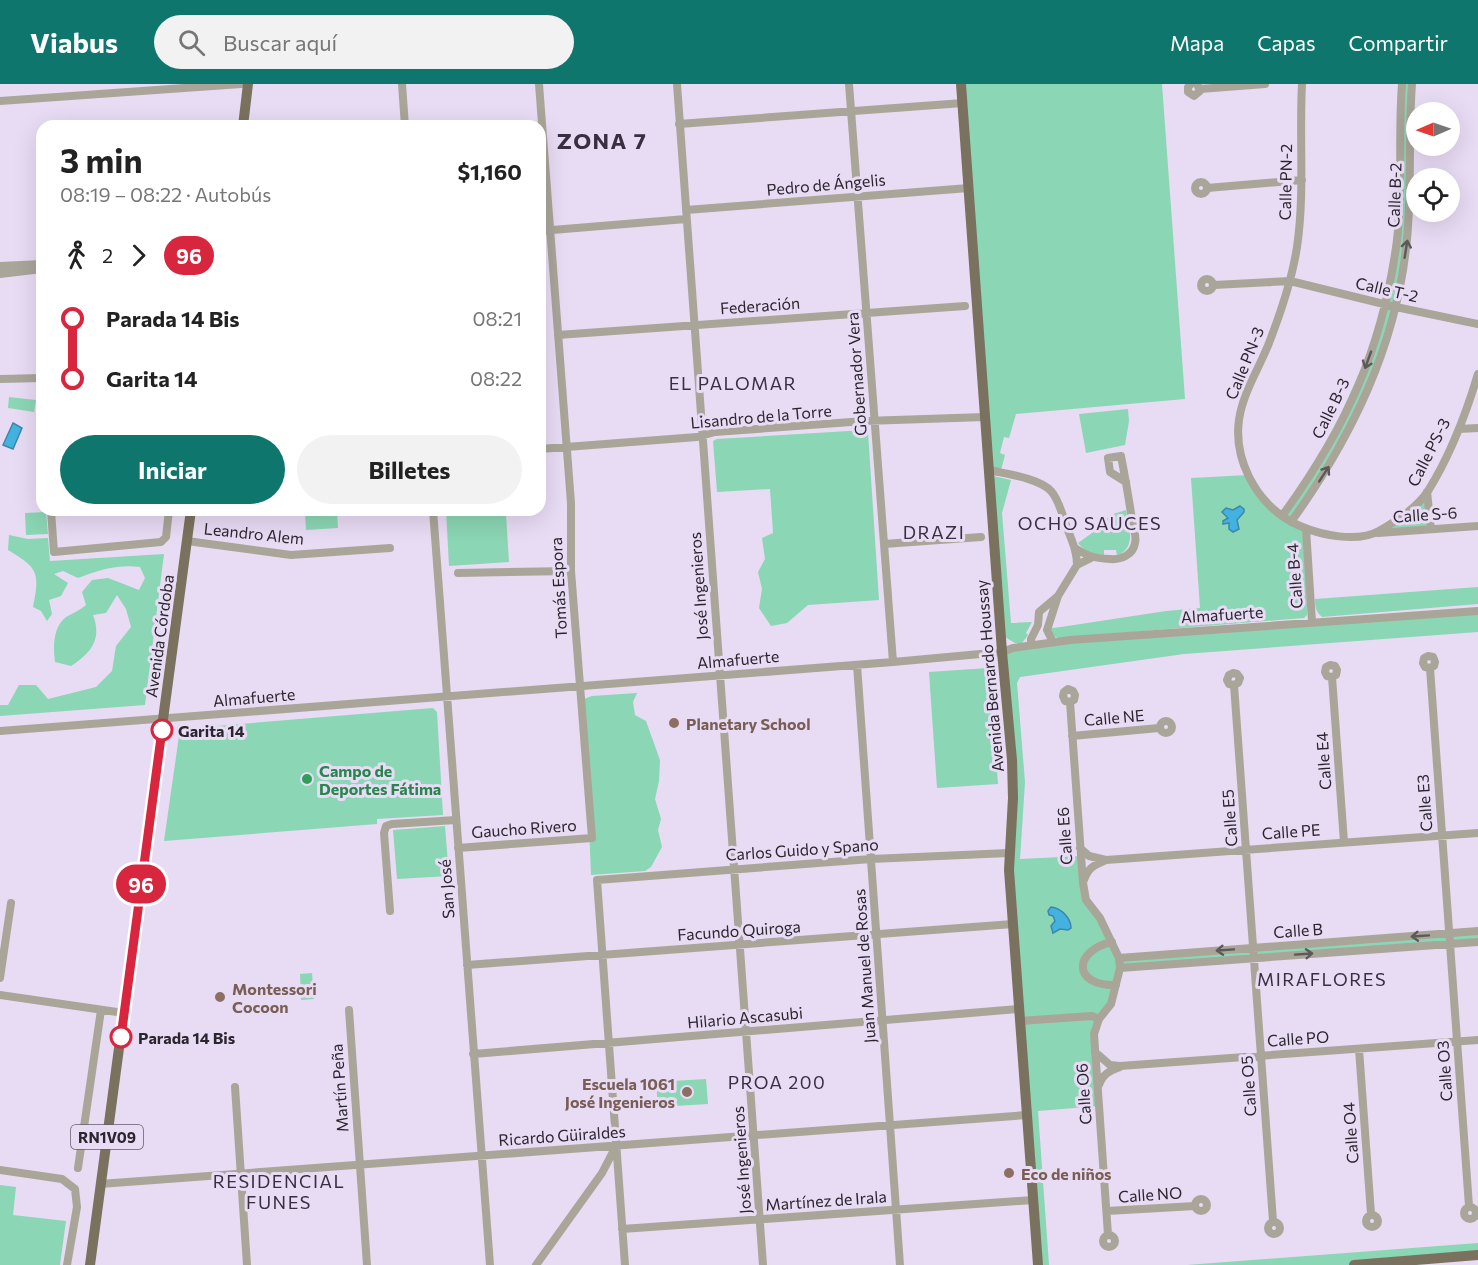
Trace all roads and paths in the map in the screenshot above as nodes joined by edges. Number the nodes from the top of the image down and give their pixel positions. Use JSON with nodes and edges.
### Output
{"nodes":[{"id":1,"x":241,"y":84,"type":"edge"},
{"id":2,"x":248,"y":84,"type":"edge"},
{"id":3,"x":402,"y":84,"type":"edge"},
{"id":4,"x":539,"y":84,"type":"edge"},
{"id":5,"x":676,"y":84,"type":"edge"},
{"id":6,"x":849,"y":84,"type":"edge"},
{"id":7,"x":961,"y":84,"type":"edge"},
{"id":8,"x":1191,"y":84,"type":"edge"},
{"id":9,"x":1265,"y":84,"type":"edge"},
{"id":10,"x":1302,"y":84,"type":"edge"},
{"id":11,"x":1402,"y":84,"type":"edge"},
{"id":12,"x":1412,"y":84,"type":"edge"},
{"id":13,"x":1198,"y":86,"type":"edge"},
{"id":14,"x":0,"y":101,"type":"edge"},
{"id":15,"x":963,"y":103,"type":"junction"},
{"id":16,"x":852,"y":111,"type":"junction"},
{"id":17,"x":244,"y":120,"type":"edge"},
{"id":18,"x":405,"y":120,"type":"edge"},
{"id":19,"x":542,"y":120,"type":"edge"},
{"id":20,"x":680,"y":124,"type":"junction"},
{"id":21,"x":546,"y":178,"type":"edge"},
{"id":22,"x":1302,"y":180,"type":"junction"},
{"id":23,"x":969,"y":188,"type":"junction"},
{"id":24,"x":1207,"y":188,"type":"dead end"},
{"id":25,"x":858,"y":197,"type":"junction"},
{"id":26,"x":686,"y":215,"type":"junction"},
{"id":27,"x":546,"y":231,"type":"edge"},
{"id":28,"x":550,"y":231,"type":"junction"},
{"id":29,"x":36,"y":264,"type":"edge"},
{"id":30,"x":0,"y":266,"type":"edge"},
{"id":31,"x":36,"y":270,"type":"edge"},
{"id":32,"x":0,"y":274,"type":"edge"},
{"id":33,"x":1290,"y":280,"type":"junction"},
{"id":34,"x":1214,"y":285,"type":"dead end"},
{"id":35,"x":1386,"y":304,"type":"junction"},
{"id":36,"x":965,"y":306,"type":"dead end"},
{"id":37,"x":1396,"y":307,"type":"junction"},
{"id":38,"x":867,"y":313,"type":"junction"},
{"id":39,"x":1478,"y":324,"type":"edge"},
{"id":40,"x":694,"y":325,"type":"junction"},
{"id":41,"x":558,"y":335,"type":"junction"},
{"id":42,"x":1478,"y":374,"type":"edge"},
{"id":43,"x":36,"y":378,"type":"edge"},
{"id":44,"x":0,"y":379,"type":"edge"},
{"id":45,"x":985,"y":417,"type":"junction"},
{"id":46,"x":875,"y":421,"type":"junction"},
{"id":47,"x":1342,"y":423,"type":"junction"},
{"id":48,"x":1478,"y":428,"type":"edge"},
{"id":49,"x":1350,"y":429,"type":"junction"},
{"id":50,"x":1459,"y":429,"type":"junction"},
{"id":51,"x":702,"y":436,"type":"junction"},
{"id":52,"x":566,"y":447,"type":"junction"},
{"id":53,"x":546,"y":449,"type":"edge"},
{"id":54,"x":989,"y":470,"type":"junction"},
{"id":55,"x":1126,"y":482,"type":"dead end"},
{"id":56,"x":1427,"y":492,"type":"junction"},
{"id":57,"x":51,"y":516,"type":"edge"},
{"id":58,"x":168,"y":516,"type":"edge"},
{"id":59,"x":190,"y":516,"type":"edge"},
{"id":60,"x":433,"y":516,"type":"edge"},
{"id":61,"x":1282,"y":516,"type":"junction"},
{"id":62,"x":1294,"y":520,"type":"junction"},
{"id":63,"x":1478,"y":526,"type":"edge"},
{"id":64,"x":1306,"y":528,"type":"junction"},
{"id":65,"x":1431,"y":529,"type":"junction"},
{"id":66,"x":1375,"y":533,"type":"junction"},
{"id":67,"x":981,"y":537,"type":"dead end"},
{"id":68,"x":187,"y":541,"type":"junction"},
{"id":69,"x":884,"y":544,"type":"junction"},
{"id":70,"x":390,"y":548,"type":"dead end"},
{"id":71,"x":1076,"y":548,"type":"junction"},
{"id":72,"x":1091,"y":558,"type":"junction"},
{"id":73,"x":1077,"y":565,"type":"junction"},
{"id":74,"x":571,"y":571,"type":"junction"},
{"id":75,"x":458,"y":573,"type":"dead end"},
{"id":76,"x":1058,"y":596,"type":"junction"},
{"id":77,"x":1478,"y":611,"type":"edge"},
{"id":78,"x":1312,"y":622,"type":"junction"},
{"id":79,"x":1038,"y":625,"type":"junction"},
{"id":80,"x":1047,"y":630,"type":"junction"},
{"id":81,"x":1053,"y":642,"type":"junction"},
{"id":82,"x":1031,"y":645,"type":"junction"},
{"id":83,"x":1002,"y":652,"type":"junction"},
{"id":84,"x":893,"y":662,"type":"junction"},
{"id":85,"x":857,"y":665,"type":"junction"},
{"id":86,"x":1430,"y":668,"type":"dead end"},
{"id":87,"x":720,"y":676,"type":"junction"},
{"id":88,"x":1332,"y":677,"type":"dead end"},
{"id":89,"x":1234,"y":685,"type":"dead end"},
{"id":90,"x":580,"y":687,"type":"junction"},
{"id":91,"x":447,"y":697,"type":"junction"},
{"id":92,"x":1070,"y":702,"type":"dead end"},
{"id":93,"x":163,"y":719,"type":"junction"},
{"id":94,"x":1160,"y":728,"type":"dead end"},
{"id":95,"x":0,"y":731,"type":"edge"},
{"id":96,"x":1072,"y":736,"type":"junction"},
{"id":97,"x":456,"y":820,"type":"junction"},
{"id":98,"x":1478,"y":832,"type":"edge"},
{"id":99,"x":1442,"y":835,"type":"junction"},
{"id":100,"x":592,"y":838,"type":"joint"},
{"id":101,"x":1344,"y":843,"type":"junction"},
{"id":102,"x":458,"y":848,"type":"junction"},
{"id":103,"x":1080,"y":848,"type":"junction"},
{"id":104,"x":1246,"y":850,"type":"junction"},
{"id":105,"x":1009,"y":853,"type":"junction"},
{"id":106,"x":871,"y":859,"type":"junction"},
{"id":107,"x":1106,"y":860,"type":"junction"},
{"id":108,"x":734,"y":869,"type":"junction"},
{"id":109,"x":1083,"y":884,"type":"junction"},
{"id":110,"x":11,"y":903,"type":"dead end"},
{"id":111,"x":390,"y":910,"type":"dead end"},
{"id":112,"x":1013,"y":924,"type":"junction"},
{"id":113,"x":1478,"y":932,"type":"edge"},
{"id":114,"x":876,"y":934,"type":"junction"},
{"id":115,"x":1449,"y":939,"type":"junction"},
{"id":116,"x":1112,"y":942,"type":"junction"},
{"id":117,"x":1478,"y":942,"type":"edge"},
{"id":118,"x":740,"y":945,"type":"junction"},
{"id":119,"x":1253,"y":953,"type":"junction"},
{"id":120,"x":602,"y":955,"type":"junction"},
{"id":121,"x":1119,"y":958,"type":"junction"},
{"id":122,"x":467,"y":966,"type":"junction"},
{"id":123,"x":1120,"y":968,"type":"junction"},
{"id":124,"x":0,"y":978,"type":"edge"},
{"id":125,"x":1116,"y":985,"type":"junction"},
{"id":126,"x":0,"y":995,"type":"edge"},
{"id":127,"x":1019,"y":1009,"type":"junction"},
{"id":128,"x":101,"y":1010,"type":"junction"},
{"id":129,"x":349,"y":1010,"type":"dead end"},
{"id":130,"x":124,"y":1013,"type":"junction"},
{"id":131,"x":1099,"y":1019,"type":"junction"},
{"id":132,"x":883,"y":1021,"type":"junction"},
{"id":133,"x":1020,"y":1021,"type":"junction"},
{"id":134,"x":746,"y":1032,"type":"junction"},
{"id":135,"x":1478,"y":1040,"type":"edge"},
{"id":136,"x":1457,"y":1041,"type":"junction"},
{"id":137,"x":608,"y":1043,"type":"junction"},
{"id":138,"x":1359,"y":1048,"type":"junction"},
{"id":139,"x":1095,"y":1052,"type":"junction"},
{"id":140,"x":473,"y":1054,"type":"junction"},
{"id":141,"x":1261,"y":1056,"type":"junction"},
{"id":142,"x":1120,"y":1066,"type":"junction"},
{"id":143,"x":235,"y":1087,"type":"dead end"},
{"id":144,"x":1098,"y":1088,"type":"junction"},
{"id":145,"x":1027,"y":1115,"type":"junction"},
{"id":146,"x":890,"y":1125,"type":"junction"},
{"id":147,"x":754,"y":1135,"type":"junction"},
{"id":148,"x":616,"y":1146,"type":"junction"},
{"id":149,"x":481,"y":1156,"type":"junction"},
{"id":150,"x":360,"y":1165,"type":"junction"},
{"id":151,"x":78,"y":1168,"type":"dead end"},
{"id":152,"x":0,"y":1170,"type":"edge"},
{"id":153,"x":241,"y":1174,"type":"junction"},
{"id":154,"x":100,"y":1185,"type":"junction"},
{"id":155,"x":1033,"y":1200,"type":"junction"},
{"id":156,"x":1195,"y":1206,"type":"dead end"},
{"id":157,"x":1469,"y":1206,"type":"dead end"},
{"id":158,"x":896,"y":1210,"type":"junction"},
{"id":159,"x":1107,"y":1211,"type":"junction"},
{"id":160,"x":1371,"y":1214,"type":"dead end"},
{"id":161,"x":760,"y":1220,"type":"junction"},
{"id":162,"x":1273,"y":1221,"type":"dead end"},
{"id":163,"x":622,"y":1229,"type":"junction"},
{"id":164,"x":1108,"y":1235,"type":"dead end"},
{"id":165,"x":1478,"y":1255,"type":"edge"},
{"id":166,"x":1426,"y":1259,"type":"junction"},
{"id":167,"x":1395,"y":1263,"type":"edge"},
{"id":168,"x":1379,"y":1264,"type":"edge"},
{"id":169,"x":66,"y":1265,"type":"edge"},
{"id":170,"x":90,"y":1265,"type":"edge"},
{"id":171,"x":247,"y":1265,"type":"edge"},
{"id":172,"x":367,"y":1265,"type":"edge"},
{"id":173,"x":490,"y":1265,"type":"edge"},
{"id":174,"x":536,"y":1265,"type":"edge"},
{"id":175,"x":625,"y":1265,"type":"edge"},
{"id":176,"x":763,"y":1265,"type":"edge"},
{"id":177,"x":900,"y":1265,"type":"edge"},
{"id":178,"x":1038,"y":1265,"type":"edge"},
{"id":179,"x":1354,"y":1265,"type":"edge"},
{"id":180,"x":1411,"y":1265,"type":"edge"}],
"edges":[{"from":1,"to":14,"type":"street"},
{"from":2,"to":17,"type":"main road"},
{"from":3,"to":18,"type":"street"},
{"from":4,"to":19,"type":"street","name":"Tomás Espora"},
{"from":5,"to":20,"type":"street","name":"José Ingenieros"},
{"from":6,"to":16,"type":"street","name":"Gobernador Vera"},
{"from":7,"to":15,"type":"main road","name":"Avenida Bernardo Houssay"},
{"from":8,"to":13,"type":"street"},
{"from":9,"to":13,"type":"street"},
{"from":10,"to":22,"type":"street","name":"Calle PN-2"},
{"from":11,"to":35,"type":"street","name":"Calle B-2"},
{"from":37,"to":12,"type":"street","name":"Calle B-2","one_way":true},
{"from":15,"to":16,"type":"street"},
{"from":15,"to":23,"type":"main road","name":"Avenida Bernardo Houssay"},
{"from":16,"to":20,"type":"street"},
{"from":16,"to":25,"type":"street","name":"Gobernador Vera"},
{"from":20,"to":26,"type":"street","name":"José Ingenieros"},
{"from":21,"to":28,"type":"street","name":"Tomás Espora"},
{"from":22,"to":24,"type":"street"},
{"from":22,"to":33,"type":"street","name":"Calle PN-2"},
{"from":23,"to":25,"type":"street","name":"Pedro de Ángelis"},
{"from":23,"to":45,"type":"main road","name":"Avenida Bernardo Houssay"},
{"from":25,"to":26,"type":"street","name":"Pedro de Ángelis"},
{"from":25,"to":38,"type":"street","name":"Gobernador Vera"},
{"from":26,"to":28,"type":"street","name":"Pedro de Ángelis"},
{"from":26,"to":40,"type":"street","name":"José Ingenieros"},
{"from":27,"to":28,"type":"street","name":"Pedro de Ángelis"},
{"from":28,"to":41,"type":"street","name":"Tomás Espora"},
{"from":29,"to":30,"type":"street"},
{"from":31,"to":32,"type":"street"},
{"from":33,"to":34,"type":"street","name":"Calle T-2"},
{"from":33,"to":35,"type":"street","name":"Calle T-2"},
{"from":33,"to":61,"type":"street","name":"Calle PN-3"},
{"from":35,"to":37,"type":"street","name":"Calle T-2"},
{"from":35,"to":47,"type":"street","name":"Calle B-3","one_way":true},
{"from":36,"to":38,"type":"street","name":"Federación"},
{"from":37,"to":39,"type":"street","name":"Calle T-2"},
{"from":37,"to":49,"type":"street","name":"Calle B-3"},
{"from":38,"to":40,"type":"street","name":"Federación"},
{"from":38,"to":46,"type":"street","name":"Gobernador Vera"},
{"from":40,"to":41,"type":"street","name":"Federación"},
{"from":40,"to":51,"type":"street","name":"José Ingenieros"},
{"from":41,"to":52,"type":"street","name":"Tomás Espora"},
{"from":42,"to":50,"type":"street","name":"Calle PS-3"},
{"from":43,"to":44,"type":"street"},
{"from":45,"to":46,"type":"street","name":"Lisandro de la Torre"},
{"from":45,"to":54,"type":"main road","name":"Avenida Bernardo Houssay"},
{"from":46,"to":51,"type":"street","name":"Lisandro de la Torre"},
{"from":46,"to":69,"type":"street","name":"Gobernador Vera"},
{"from":47,"to":49,"type":"street"},
{"from":47,"to":61,"type":"street","name":"Calle B-3"},
{"from":48,"to":50,"type":"street"},
{"from":62,"to":49,"type":"street","name":"Calle B-3","one_way":true},
{"from":50,"to":56,"type":"street","name":"Calle PS-3"},
{"from":51,"to":52,"type":"street","name":"Lisandro de la Torre"},
{"from":51,"to":87,"type":"street","name":"José Ingenieros"},
{"from":52,"to":53,"type":"street","name":"Lisandro de la Torre"},
{"from":52,"to":74,"type":"street","name":"Tomás Espora"},
{"from":54,"to":71,"type":"street"},
{"from":54,"to":83,"type":"main road","name":"Avenida Bernardo Houssay"},
{"from":55,"to":72,"type":"street"},
{"from":56,"to":65,"type":"street"},
{"from":56,"to":66,"type":"street","name":"Calle PS-3"},
{"from":57,"to":58,"type":"street"},
{"from":59,"to":68,"type":"main road","name":"Avenida Córdoba","number":"RN1V09"},
{"from":60,"to":91,"type":"street","name":"San José"},
{"from":61,"to":62,"type":"street"},
{"from":62,"to":64,"type":"street"},
{"from":63,"to":65,"type":"street","name":"Calle S-6"},
{"from":64,"to":66,"type":"street"},
{"from":64,"to":78,"type":"street","name":"Calle B-4"},
{"from":65,"to":66,"type":"street","name":"Calle S-6"},
{"from":67,"to":69,"type":"street"},
{"from":68,"to":70,"type":"street","name":"Leandro Alem"},
{"from":68,"to":93,"type":"main road","name":"Avenida Córdoba","number":"RN1V09"},
{"from":69,"to":84,"type":"street","name":"Gobernador Vera"},
{"from":71,"to":72,"type":"street"},
{"from":71,"to":73,"type":"street"},
{"from":72,"to":73,"type":"street"},
{"from":73,"to":76,"type":"street"},
{"from":74,"to":75,"type":"street"},
{"from":74,"to":90,"type":"street","name":"Tomás Espora"},
{"from":76,"to":79,"type":"street"},
{"from":76,"to":80,"type":"street"},
{"from":77,"to":78,"type":"street","name":"Almafuerte"},
{"from":78,"to":81,"type":"street","name":"Almafuerte"},
{"from":79,"to":80,"type":"street"},
{"from":79,"to":82,"type":"street"},
{"from":80,"to":81,"type":"street"},
{"from":81,"to":82,"type":"street","name":"Almafuerte"},
{"from":82,"to":83,"type":"street","name":"Almafuerte"},
{"from":83,"to":84,"type":"street","name":"Almafuerte"},
{"from":83,"to":105,"type":"main road","name":"Avenida Bernardo Houssay"},
{"from":84,"to":85,"type":"street","name":"Almafuerte"},
{"from":85,"to":87,"type":"street","name":"Almafuerte"},
{"from":85,"to":106,"type":"street","name":"Juan Manuel de Rosas"},
{"from":86,"to":99,"type":"street","name":"Calle E3"},
{"from":87,"to":90,"type":"street","name":"Almafuerte"},
{"from":87,"to":108,"type":"street","name":"José Ingenieros"},
{"from":88,"to":101,"type":"street","name":"Calle E4"},
{"from":89,"to":104,"type":"street","name":"Calle E5"},
{"from":90,"to":91,"type":"street","name":"Almafuerte"},
{"from":90,"to":100,"type":"street","name":"Tomás Espora"},
{"from":91,"to":93,"type":"street","name":"Almafuerte"},
{"from":91,"to":97,"type":"street","name":"San José"},
{"from":92,"to":96,"type":"street","name":"Calle E6"},
{"from":93,"to":95,"type":"street","name":"Almafuerte"},
{"from":93,"to":130,"type":"main road","name":"Avenida Córdoba","number":"RN1V09"},
{"from":94,"to":96,"type":"street","name":"Calle NE"},
{"from":96,"to":103,"type":"street","name":"Calle E6"},
{"from":97,"to":102,"type":"street","name":"San José"},
{"from":97,"to":111,"type":"street","name":"Gaucho Rivero"},
{"from":98,"to":99,"type":"street","name":"Calle PE"},
{"from":99,"to":101,"type":"street","name":"Calle PE"},
{"from":99,"to":115,"type":"street","name":"Calle E3"},
{"from":100,"to":102,"type":"street","name":"Gaucho Rivero"},
{"from":101,"to":104,"type":"street","name":"Calle PE"},
{"from":102,"to":122,"type":"street","name":"San José"},
{"from":103,"to":107,"type":"street","name":"Calle PE"},
{"from":103,"to":109,"type":"street","name":"Calle E6"},
{"from":104,"to":107,"type":"street","name":"Calle PE"},
{"from":104,"to":119,"type":"street","name":"Calle E5"},
{"from":105,"to":106,"type":"street","name":"Carlos Guido y Spano"},
{"from":105,"to":112,"type":"main road","name":"Avenida Bernardo Houssay"},
{"from":106,"to":108,"type":"street","name":"Carlos Guido y Spano"},
{"from":106,"to":114,"type":"street","name":"Juan Manuel de Rosas"},
{"from":107,"to":109,"type":"street"},
{"from":108,"to":118,"type":"street","name":"José Ingenieros"},
{"from":108,"to":120,"type":"street","name":"Carlos Guido y Spano"},
{"from":109,"to":116,"type":"street","name":"Calle E6"},
{"from":110,"to":124,"type":"street"},
{"from":112,"to":114,"type":"street","name":"Facundo Quiroga"},
{"from":112,"to":127,"type":"main road","name":"Avenida Bernardo Houssay"},
{"from":113,"to":115,"type":"street","name":"Calle B"},
{"from":114,"to":118,"type":"street","name":"Facundo Quiroga"},
{"from":114,"to":132,"type":"street","name":"Juan Manuel de Rosas"},
{"from":115,"to":117,"type":"street","name":"Calle B"},
{"from":115,"to":119,"type":"street","name":"Calle B"},
{"from":115,"to":136,"type":"street","name":"Calle O3"},
{"from":116,"to":121,"type":"street","name":"Calle E6"},
{"from":116,"to":125,"type":"street"},
{"from":118,"to":120,"type":"street","name":"Facundo Quiroga"},
{"from":118,"to":134,"type":"street","name":"José Ingenieros"},
{"from":119,"to":121,"type":"street","name":"Calle B","one_way":true},
{"from":119,"to":123,"type":"street","name":"Calle B"},
{"from":119,"to":141,"type":"street","name":"Calle O5"},
{"from":120,"to":122,"type":"street","name":"Facundo Quiroga"},
{"from":120,"to":137,"type":"street"},
{"from":121,"to":123,"type":"street","name":"Calle O6"},
{"from":122,"to":140,"type":"street","name":"San José"},
{"from":123,"to":125,"type":"street","name":"Calle O6"},
{"from":125,"to":131,"type":"street","name":"Calle O6"},
{"from":126,"to":128,"type":"street"},
{"from":127,"to":132,"type":"street","name":"Hilario Ascasubi"},
{"from":127,"to":133,"type":"main road","name":"Avenida Bernardo Houssay"},
{"from":128,"to":130,"type":"street"},
{"from":128,"to":151,"type":"street"},
{"from":129,"to":150,"type":"street","name":"Martín Peña"},
{"from":130,"to":154,"type":"main road","name":"Avenida Córdoba","number":"RN1V09"},
{"from":131,"to":133,"type":"street"},
{"from":131,"to":139,"type":"street","name":"Calle O6"},
{"from":132,"to":134,"type":"street","name":"Hilario Ascasubi"},
{"from":132,"to":146,"type":"street","name":"Juan Manuel de Rosas"},
{"from":133,"to":145,"type":"main road","name":"Avenida Bernardo Houssay"},
{"from":134,"to":137,"type":"street","name":"Hilario Ascasubi"},
{"from":134,"to":147,"type":"street","name":"José Ingenieros"},
{"from":135,"to":136,"type":"street","name":"Calle PO"},
{"from":136,"to":138,"type":"street","name":"Calle PO"},
{"from":136,"to":157,"type":"street","name":"Calle O3"},
{"from":137,"to":140,"type":"street","name":"Hilario Ascasubi"},
{"from":137,"to":148,"type":"street"},
{"from":138,"to":141,"type":"street","name":"Calle PO"},
{"from":138,"to":160,"type":"street","name":"Calle O4"},
{"from":139,"to":142,"type":"street"},
{"from":139,"to":144,"type":"street","name":"Calle O6"},
{"from":140,"to":149,"type":"street","name":"San José"},
{"from":141,"to":142,"type":"street","name":"Calle PO"},
{"from":141,"to":162,"type":"street","name":"Calle O5"},
{"from":142,"to":144,"type":"street"},
{"from":143,"to":153,"type":"street"},
{"from":144,"to":159,"type":"street","name":"Calle O6"},
{"from":145,"to":146,"type":"street","name":"Ricardo Güiraldes"},
{"from":145,"to":155,"type":"main road","name":"Avenida Bernardo Houssay"},
{"from":146,"to":147,"type":"street","name":"Ricardo Güiraldes"},
{"from":146,"to":158,"type":"street","name":"Juan Manuel de Rosas"},
{"from":147,"to":148,"type":"street","name":"Ricardo Güiraldes"},
{"from":147,"to":161,"type":"street","name":"José Ingenieros"},
{"from":148,"to":149,"type":"street","name":"Ricardo Güiraldes"},
{"from":148,"to":163,"type":"street"},
{"from":148,"to":174,"type":"street"},
{"from":149,"to":150,"type":"street","name":"Ricardo Güiraldes"},
{"from":149,"to":173,"type":"street","name":"San José"},
{"from":150,"to":153,"type":"street","name":"Ricardo Güiraldes"},
{"from":150,"to":172,"type":"street","name":"Martín Peña"},
{"from":152,"to":169,"type":"street"},
{"from":153,"to":154,"type":"street","name":"Ricardo Güiraldes"},
{"from":153,"to":171,"type":"street"},
{"from":154,"to":170,"type":"main road","name":"Avenida Córdoba","number":"RN1V09"},
{"from":155,"to":158,"type":"street","name":"Martínez de Irala"},
{"from":155,"to":178,"type":"main road","name":"Avenida Bernardo Houssay"},
{"from":156,"to":159,"type":"street","name":"Calle NO"},
{"from":158,"to":161,"type":"street","name":"Martínez de Irala"},
{"from":158,"to":177,"type":"street","name":"Juan Manuel de Rosas"},
{"from":159,"to":164,"type":"street","name":"Calle O6"},
{"from":161,"to":163,"type":"street","name":"Martínez de Irala"},
{"from":161,"to":176,"type":"street","name":"José Ingenieros"},
{"from":163,"to":175,"type":"street"},
{"from":165,"to":166,"type":"main road"},
{"from":166,"to":167,"type":"main road"},
{"from":166,"to":180,"type":"main road"},
{"from":167,"to":168,"type":"main road"},
{"from":168,"to":179,"type":"main road"}]}
